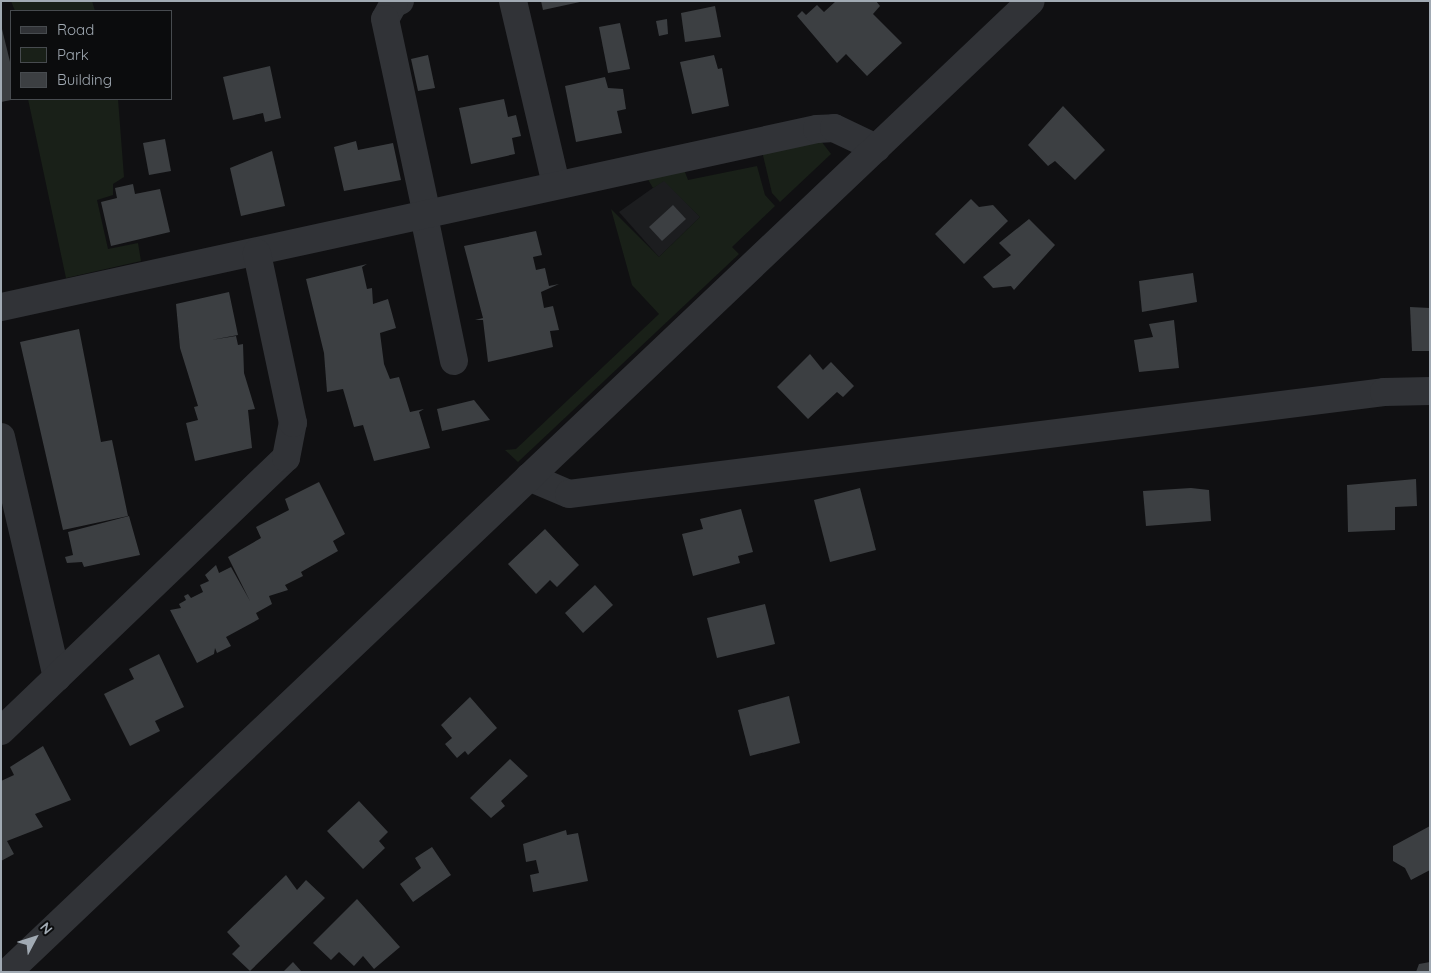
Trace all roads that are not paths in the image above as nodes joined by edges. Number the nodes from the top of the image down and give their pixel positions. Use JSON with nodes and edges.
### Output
{"nodes":[{"id":1,"x":400,"y":1,"type":"edge"},
{"id":2,"x":514,"y":1,"type":"edge"},
{"id":3,"x":1031,"y":1,"type":"edge"},
{"id":4,"x":876,"y":148,"type":"junction"},
{"id":5,"x":556,"y":185,"type":"junction"},
{"id":6,"x":425,"y":216,"type":"junction"},
{"id":7,"x":257,"y":253,"type":"junction"},
{"id":8,"x":1,"y":307,"type":"edge"},
{"id":9,"x":454,"y":361,"type":"dead end"},
{"id":10,"x":1430,"y":391,"type":"edge"},
{"id":11,"x":1,"y":437,"type":"edge"},
{"id":12,"x":529,"y":477,"type":"junction"},
{"id":13,"x":57,"y":678,"type":"junction"},
{"id":14,"x":1,"y":731,"type":"edge"},
{"id":15,"x":8,"y":972,"type":"edge"}],
"edges":[{"from":1,"to":6,"type":"street"},
{"from":2,"to":5,"type":"street"},
{"from":3,"to":4,"type":"street"},
{"from":4,"to":5,"type":"street"},
{"from":4,"to":12,"type":"street"},
{"from":5,"to":6,"type":"street"},
{"from":6,"to":7,"type":"street"},
{"from":6,"to":9,"type":"street"},
{"from":7,"to":8,"type":"street"},
{"from":7,"to":13,"type":"street"},
{"from":10,"to":12,"type":"street"},
{"from":11,"to":13,"type":"street"},
{"from":12,"to":15,"type":"street"},
{"from":13,"to":14,"type":"street"}]}
